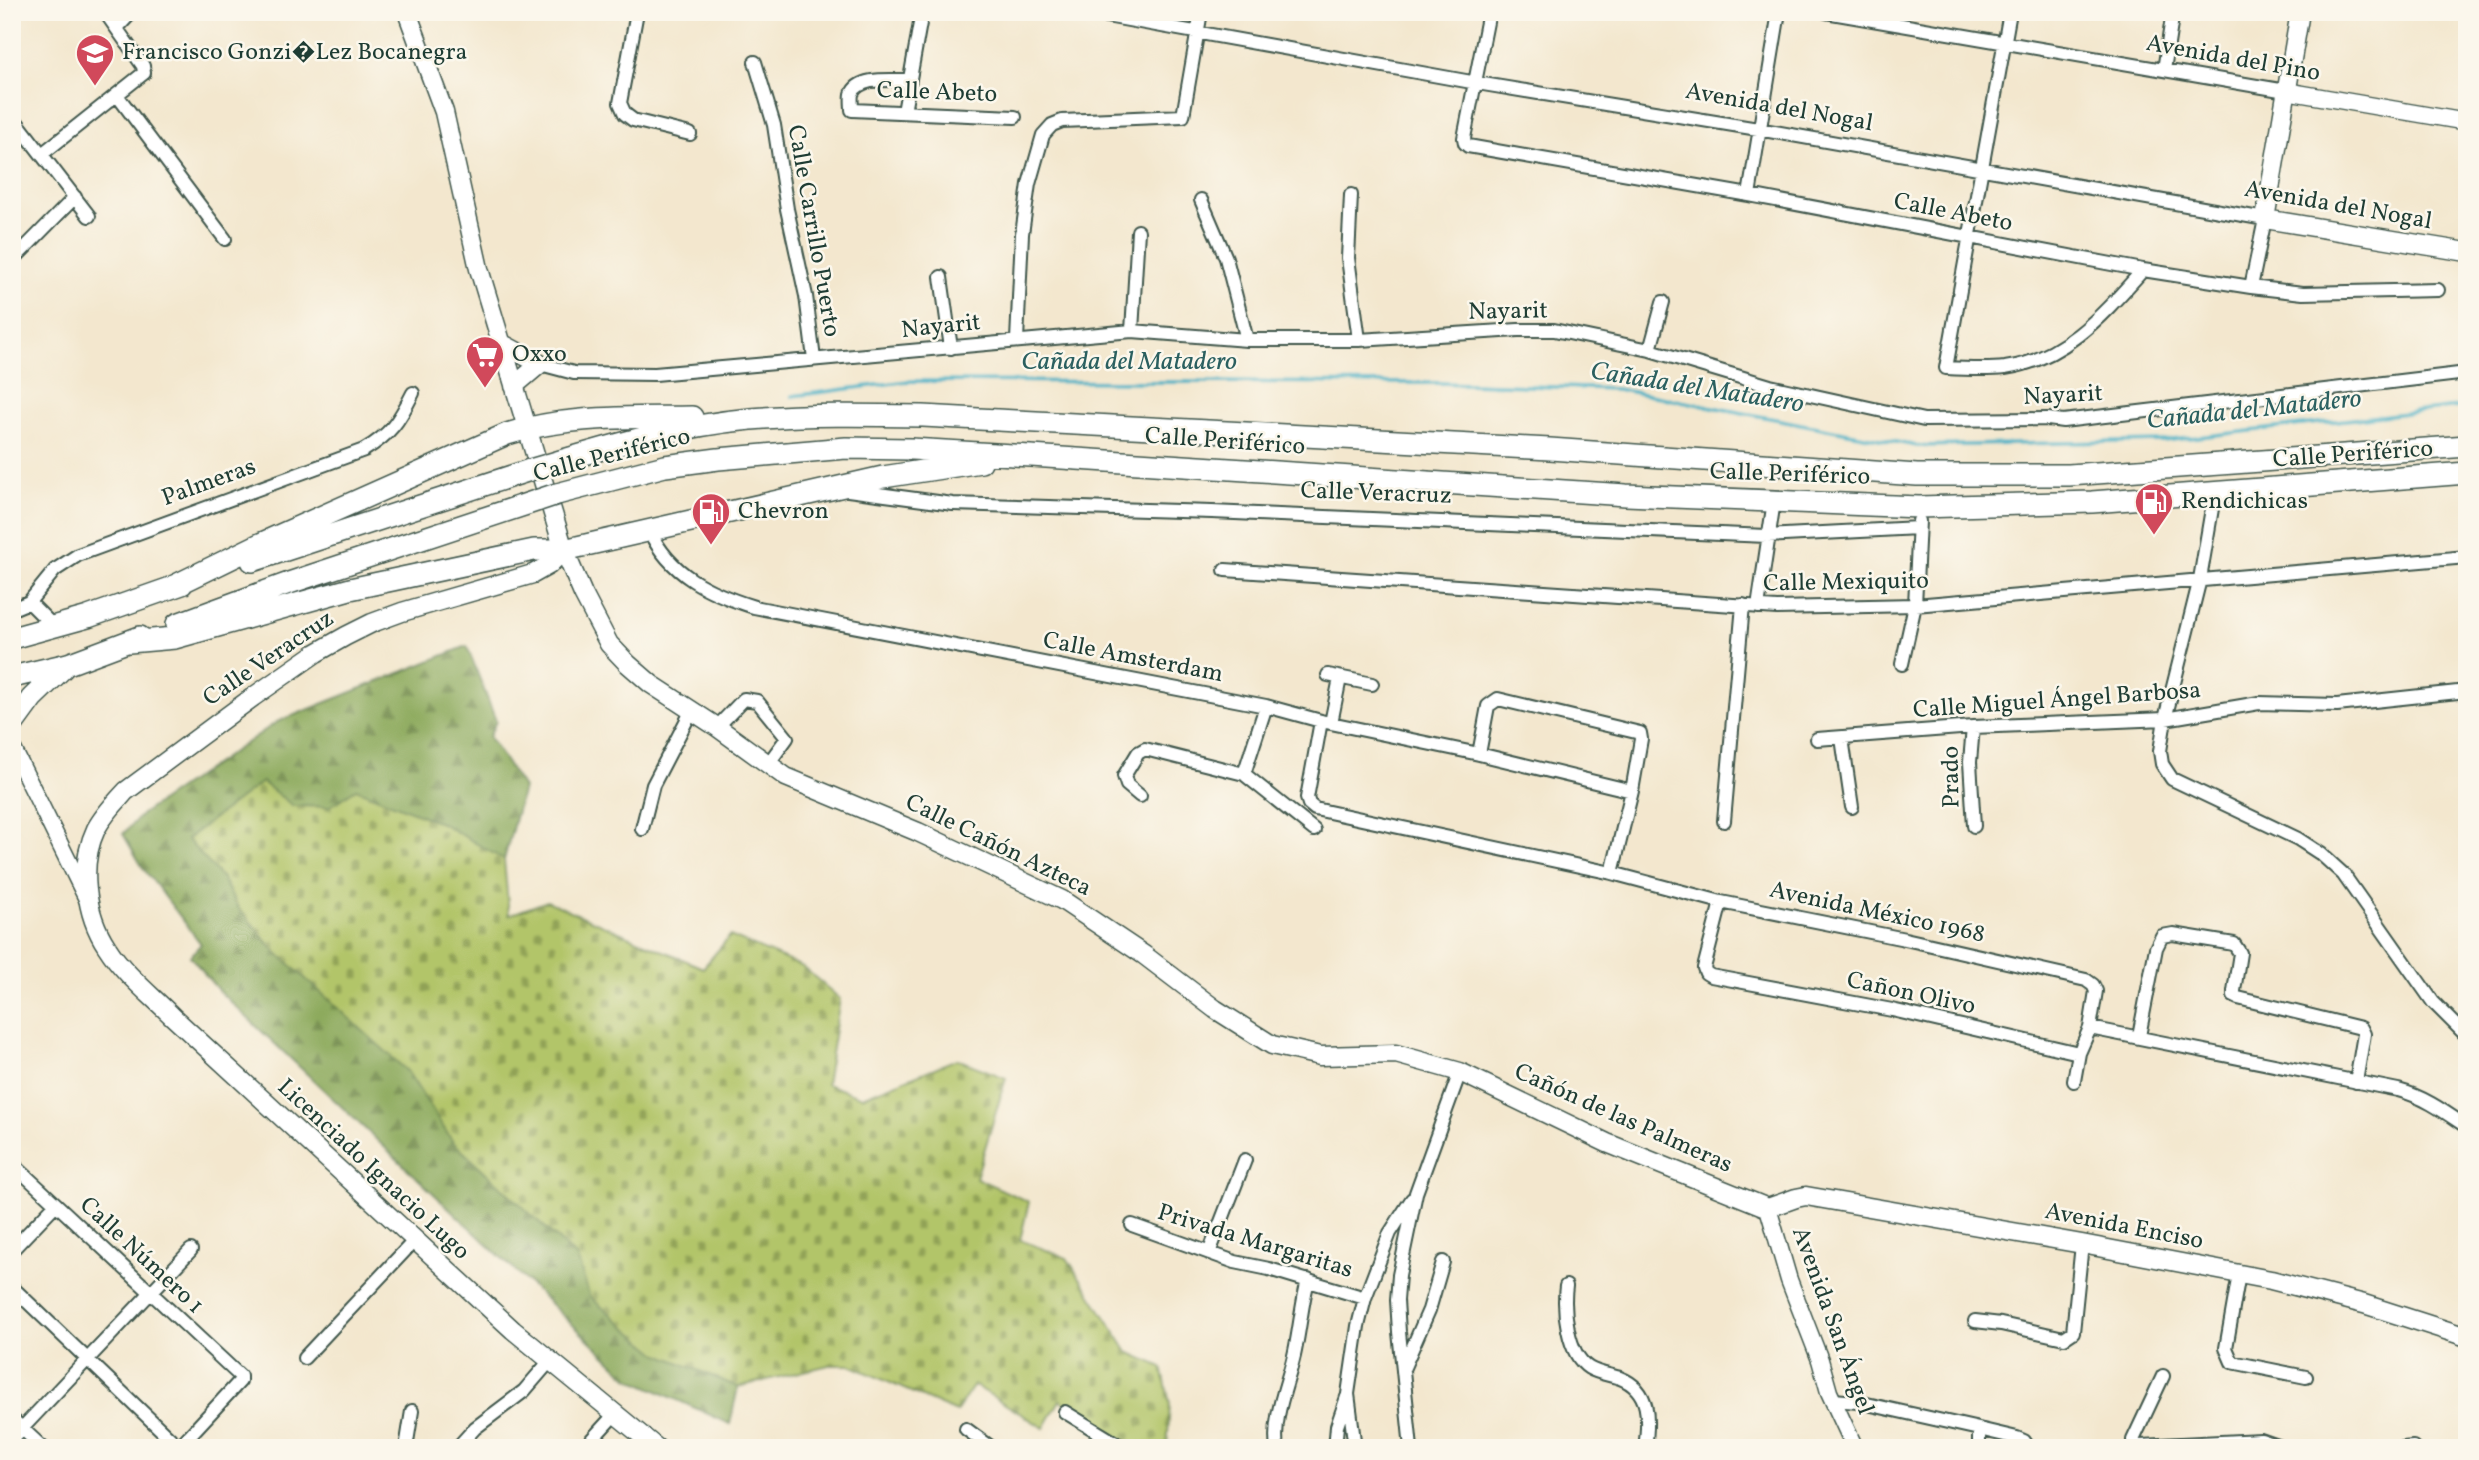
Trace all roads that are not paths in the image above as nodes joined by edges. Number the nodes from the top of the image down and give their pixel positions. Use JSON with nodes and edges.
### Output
{"nodes":[{"id":1,"x":105,"y":12,"type":"edge"},
{"id":2,"x":132,"y":12,"type":"edge"},
{"id":3,"x":407,"y":12,"type":"edge"},
{"id":4,"x":638,"y":12,"type":"edge"},
{"id":5,"x":922,"y":12,"type":"edge"},
{"id":6,"x":1084,"y":12,"type":"edge"},
{"id":7,"x":1201,"y":12,"type":"edge"},
{"id":8,"x":1489,"y":12,"type":"edge"},
{"id":9,"x":1779,"y":12,"type":"edge"},
{"id":10,"x":1826,"y":12,"type":"edge"},
{"id":11,"x":2010,"y":12,"type":"edge"},
{"id":12,"x":2300,"y":12,"type":"edge"},
{"id":13,"x":2172,"y":18,"type":"dead end"},
{"id":14,"x":117,"y":28,"type":"junction"},
{"id":15,"x":1198,"y":32,"type":"junction"},
{"id":16,"x":2005,"y":43,"type":"junction"},
{"id":17,"x":755,"y":62,"type":"dead end"},
{"id":18,"x":2164,"y":70,"type":"junction"},
{"id":19,"x":910,"y":80,"type":"junction"},
{"id":20,"x":1476,"y":83,"type":"junction"},
{"id":21,"x":2286,"y":91,"type":"junction"},
{"id":22,"x":117,"y":95,"type":"junction"},
{"id":23,"x":904,"y":112,"type":"junction"},
{"id":24,"x":1015,"y":117,"type":"dead end"},
{"id":25,"x":2467,"y":122,"type":"edge"},
{"id":26,"x":14,"y":123,"type":"edge"},
{"id":27,"x":1758,"y":129,"type":"junction"},
{"id":28,"x":690,"y":134,"type":"dead end"},
{"id":29,"x":42,"y":154,"type":"junction"},
{"id":30,"x":1983,"y":168,"type":"junction"},
{"id":31,"x":1351,"y":195,"type":"dead end"},
{"id":32,"x":1749,"y":195,"type":"junction"},
{"id":33,"x":75,"y":197,"type":"junction"},
{"id":34,"x":1201,"y":200,"type":"dead end"},
{"id":35,"x":89,"y":216,"type":"dead end"},
{"id":36,"x":2264,"y":219,"type":"junction"},
{"id":37,"x":1138,"y":231,"type":"dead end"},
{"id":38,"x":1970,"y":238,"type":"junction"},
{"id":39,"x":225,"y":239,"type":"dead end"},
{"id":40,"x":2467,"y":252,"type":"edge"},
{"id":41,"x":12,"y":261,"type":"edge"},
{"id":42,"x":2143,"y":270,"type":"junction"},
{"id":43,"x":941,"y":277,"type":"dead end"},
{"id":44,"x":2250,"y":287,"type":"junction"},
{"id":45,"x":2438,"y":290,"type":"dead end"},
{"id":46,"x":1663,"y":302,"type":"dead end"},
{"id":47,"x":1132,"y":331,"type":"junction"},
{"id":48,"x":1017,"y":340,"type":"junction"},
{"id":49,"x":1247,"y":340,"type":"junction"},
{"id":50,"x":1359,"y":340,"type":"junction"},
{"id":51,"x":501,"y":343,"type":"junction"},
{"id":52,"x":951,"y":348,"type":"junction"},
{"id":53,"x":1650,"y":350,"type":"junction"},
{"id":54,"x":814,"y":359,"type":"junction"},
{"id":55,"x":540,"y":364,"type":"junction"},
{"id":56,"x":2467,"y":373,"type":"edge"},
{"id":57,"x":514,"y":386,"type":"junction"},
{"id":58,"x":413,"y":393,"type":"dead end"},
{"id":59,"x":750,"y":419,"type":"junction"},
{"id":60,"x":525,"y":428,"type":"junction"},
{"id":61,"x":2467,"y":446,"type":"edge"},
{"id":62,"x":1031,"y":456,"type":"junction"},
{"id":63,"x":2467,"y":473,"type":"edge"},
{"id":64,"x":833,"y":488,"type":"junction"},
{"id":65,"x":2215,"y":491,"type":"junction"},
{"id":66,"x":1773,"y":501,"type":"junction"},
{"id":67,"x":1919,"y":517,"type":"junction"},
{"id":68,"x":649,"y":530,"type":"junction"},
{"id":69,"x":1767,"y":536,"type":"junction"},
{"id":70,"x":564,"y":550,"type":"junction"},
{"id":71,"x":2467,"y":557,"type":"edge"},
{"id":72,"x":1225,"y":570,"type":"dead end"},
{"id":73,"x":2200,"y":579,"type":"junction"},
{"id":74,"x":170,"y":588,"type":"junction"},
{"id":75,"x":29,"y":602,"type":"junction"},
{"id":76,"x":1915,"y":605,"type":"junction"},
{"id":77,"x":1743,"y":606,"type":"junction"},
{"id":78,"x":1758,"y":607,"type":"junction"},
{"id":79,"x":12,"y":609,"type":"edge"},
{"id":80,"x":54,"y":626,"type":"junction"},
{"id":81,"x":12,"y":638,"type":"edge"},
{"id":82,"x":129,"y":642,"type":"junction"},
{"id":83,"x":68,"y":664,"type":"junction"},
{"id":84,"x":1902,"y":664,"type":"dead end"},
{"id":85,"x":12,"y":677,"type":"edge"},
{"id":86,"x":1372,"y":684,"type":"dead end"},
{"id":87,"x":2467,"y":691,"type":"edge"},
{"id":88,"x":1266,"y":706,"type":"junction"},
{"id":89,"x":692,"y":710,"type":"junction"},
{"id":90,"x":2165,"y":719,"type":"junction"},
{"id":91,"x":1326,"y":722,"type":"junction"},
{"id":92,"x":13,"y":723,"type":"edge"},
{"id":93,"x":717,"y":727,"type":"junction"},
{"id":94,"x":1973,"y":727,"type":"junction"},
{"id":95,"x":1842,"y":738,"type":"junction"},
{"id":96,"x":1817,"y":739,"type":"dead end"},
{"id":97,"x":12,"y":747,"type":"edge"},
{"id":98,"x":1479,"y":754,"type":"junction"},
{"id":99,"x":768,"y":764,"type":"junction"},
{"id":100,"x":1244,"y":774,"type":"junction"},
{"id":101,"x":1632,"y":791,"type":"junction"},
{"id":102,"x":1140,"y":796,"type":"dead end"},
{"id":103,"x":1852,"y":807,"type":"dead end"},
{"id":104,"x":1724,"y":821,"type":"dead end"},
{"id":105,"x":1974,"y":826,"type":"dead end"},
{"id":106,"x":642,"y":829,"type":"dead end"},
{"id":107,"x":1314,"y":831,"type":"dead end"},
{"id":108,"x":1612,"y":873,"type":"junction"},
{"id":109,"x":88,"y":901,"type":"junction"},
{"id":110,"x":1721,"y":902,"type":"junction"},
{"id":111,"x":2090,"y":1028,"type":"junction"},
{"id":112,"x":2139,"y":1036,"type":"junction"},
{"id":113,"x":2467,"y":1036,"type":"edge"},
{"id":114,"x":2079,"y":1053,"type":"junction"},
{"id":115,"x":1460,"y":1072,"type":"junction"},
{"id":116,"x":2074,"y":1081,"type":"dead end"},
{"id":117,"x":2356,"y":1082,"type":"junction"},
{"id":118,"x":2467,"y":1127,"type":"edge"},
{"id":119,"x":1245,"y":1160,"type":"dead end"},
{"id":120,"x":12,"y":1163,"type":"edge"},
{"id":121,"x":1416,"y":1194,"type":"junction"},
{"id":122,"x":55,"y":1205,"type":"junction"},
{"id":123,"x":1768,"y":1208,"type":"junction"},
{"id":124,"x":1132,"y":1225,"type":"dead end"},
{"id":125,"x":414,"y":1241,"type":"junction"},
{"id":126,"x":2082,"y":1244,"type":"junction"},
{"id":127,"x":12,"y":1250,"type":"edge"},
{"id":128,"x":191,"y":1250,"type":"dead end"},
{"id":129,"x":1209,"y":1253,"type":"junction"},
{"id":130,"x":1443,"y":1262,"type":"dead end"},
{"id":131,"x":2239,"y":1274,"type":"junction"},
{"id":132,"x":1308,"y":1280,"type":"junction"},
{"id":133,"x":1566,"y":1286,"type":"dead end"},
{"id":134,"x":12,"y":1287,"type":"edge"},
{"id":135,"x":152,"y":1293,"type":"junction"},
{"id":136,"x":1365,"y":1298,"type":"junction"},
{"id":137,"x":1975,"y":1321,"type":"dead end"},
{"id":138,"x":2467,"y":1338,"type":"edge"},
{"id":139,"x":304,"y":1358,"type":"dead end"},
{"id":140,"x":87,"y":1359,"type":"junction"},
{"id":141,"x":550,"y":1362,"type":"junction"},
{"id":142,"x":1404,"y":1367,"type":"junction"},
{"id":143,"x":2163,"y":1376,"type":"dead end"},
{"id":144,"x":2306,"y":1377,"type":"dead end"},
{"id":145,"x":1348,"y":1394,"type":"junction"},
{"id":146,"x":1833,"y":1400,"type":"junction"},
{"id":147,"x":411,"y":1412,"type":"dead end"},
{"id":148,"x":1065,"y":1412,"type":"dead end"},
{"id":149,"x":615,"y":1414,"type":"junction"},
{"id":150,"x":12,"y":1419,"type":"edge"},
{"id":151,"x":22,"y":1429,"type":"junction"},
{"id":152,"x":966,"y":1429,"type":"dead end"},
{"id":153,"x":1979,"y":1429,"type":"junction"},
{"id":154,"x":12,"y":1439,"type":"edge"},
{"id":155,"x":2259,"y":1444,"type":"edge"},
{"id":156,"x":179,"y":1447,"type":"edge"},
{"id":157,"x":43,"y":1448,"type":"edge"},
{"id":158,"x":406,"y":1448,"type":"edge"},
{"id":159,"x":457,"y":1448,"type":"edge"},
{"id":160,"x":584,"y":1448,"type":"edge"},
{"id":161,"x":657,"y":1448,"type":"edge"},
{"id":162,"x":992,"y":1448,"type":"edge"},
{"id":163,"x":1124,"y":1448,"type":"edge"},
{"id":164,"x":1277,"y":1448,"type":"edge"},
{"id":165,"x":1335,"y":1448,"type":"edge"},
{"id":166,"x":1355,"y":1448,"type":"edge"},
{"id":167,"x":1411,"y":1448,"type":"edge"},
{"id":168,"x":1644,"y":1448,"type":"edge"},
{"id":169,"x":1855,"y":1448,"type":"edge"},
{"id":170,"x":1979,"y":1448,"type":"edge"},
{"id":171,"x":2029,"y":1448,"type":"edge"},
{"id":172,"x":2284,"y":1448,"type":"edge"}],
"edges":[{"from":1,"to":14,"type":"street"},
{"from":2,"to":14,"type":"street"},
{"from":3,"to":51,"type":"main road","name":"Calle Cañón Azteca"},
{"from":4,"to":28,"type":"street"},
{"from":5,"to":19,"type":"street"},
{"from":6,"to":15,"type":"street","name":"Avenida del Nogal"},
{"from":7,"to":15,"type":"street"},
{"from":8,"to":20,"type":"street"},
{"from":9,"to":27,"type":"street"},
{"from":10,"to":16,"type":"street","name":"Avenida del Pino"},
{"from":11,"to":16,"type":"street"},
{"from":12,"to":21,"type":"main road"},
{"from":13,"to":18,"type":"street"},
{"from":14,"to":22,"type":"street"},
{"from":15,"to":20,"type":"street","name":"Avenida del Nogal"},
{"from":15,"to":48,"type":"street"},
{"from":16,"to":18,"type":"street","name":"Avenida del Pino"},
{"from":16,"to":30,"type":"street"},
{"from":17,"to":54,"type":"street","name":"Calle Carrillo Puerto"},
{"from":18,"to":21,"type":"street","name":"Avenida del Pino"},
{"from":19,"to":23,"type":"street"},
{"from":19,"to":23,"type":"street","name":"Calle Abeto"},
{"from":20,"to":27,"type":"street","name":"Avenida del Nogal"},
{"from":20,"to":32,"type":"street","name":"Calle Abeto"},
{"from":21,"to":25,"type":"street","name":"Avenida del Pino"},
{"from":21,"to":36,"type":"main road"},
{"from":22,"to":29,"type":"street"},
{"from":22,"to":39,"type":"street"},
{"from":23,"to":24,"type":"street","name":"Calle Abeto"},
{"from":26,"to":29,"type":"street"},
{"from":27,"to":30,"type":"street","name":"Avenida del Nogal"},
{"from":27,"to":32,"type":"street"},
{"from":29,"to":33,"type":"street"},
{"from":30,"to":36,"type":"street","name":"Avenida del Nogal"},
{"from":30,"to":38,"type":"street"},
{"from":31,"to":50,"type":"street"},
{"from":32,"to":38,"type":"street","name":"Calle Abeto"},
{"from":33,"to":35,"type":"street"},
{"from":33,"to":41,"type":"street"},
{"from":34,"to":49,"type":"street"},
{"from":36,"to":40,"type":"main road","name":"Avenida del Nogal"},
{"from":36,"to":44,"type":"street"},
{"from":37,"to":47,"type":"street"},
{"from":38,"to":42,"type":"street","name":"Calle Abeto"},
{"from":38,"to":42,"type":"street"},
{"from":42,"to":44,"type":"street","name":"Calle Abeto"},
{"from":43,"to":52,"type":"street"},
{"from":44,"to":45,"type":"street","name":"Calle Abeto"},
{"from":46,"to":53,"type":"street"},
{"from":47,"to":48,"type":"street","name":"Nayarit"},
{"from":47,"to":49,"type":"street","name":"Nayarit"},
{"from":48,"to":52,"type":"street","name":"Nayarit"},
{"from":49,"to":50,"type":"street","name":"Nayarit"},
{"from":50,"to":53,"type":"street","name":"Nayarit"},
{"from":51,"to":55,"type":"main road"},
{"from":51,"to":57,"type":"main road","name":"Calle Cañón Azteca"},
{"from":52,"to":54,"type":"street","name":"Nayarit"},
{"from":53,"to":56,"type":"street","name":"Nayarit"},
{"from":54,"to":55,"type":"street","name":"Nayarit"},
{"from":55,"to":57,"type":"main road"},
{"from":57,"to":60,"type":"main road","name":"Calle Cañón Azteca"},
{"from":58,"to":75,"type":"street","name":"Palmeras"},
{"from":59,"to":60,"type":"highway"},
{"from":59,"to":61,"type":"highway","name":"Calle Periférico"},
{"from":59,"to":74,"type":"highway","name":"Calle Periférico"},
{"from":60,"to":70,"type":"main road","name":"Calle Cañón Azteca"},
{"from":60,"to":74,"type":"highway"},
{"from":62,"to":64,"type":"highway"},
{"from":62,"to":66,"type":"highway","name":"Calle Periférico"},
{"from":62,"to":82,"type":"highway","name":"Calle Periférico"},
{"from":63,"to":65,"type":"highway","name":"Calle Periférico"},
{"from":64,"to":68,"type":"highway"},
{"from":64,"to":69,"type":"street","name":"Calle Veracruz"},
{"from":65,"to":67,"type":"highway","name":"Calle Periférico"},
{"from":65,"to":73,"type":"street"},
{"from":66,"to":67,"type":"highway","name":"Calle Periférico"},
{"from":66,"to":69,"type":"street"},
{"from":67,"to":69,"type":"street","name":"Calle Veracruz"},
{"from":67,"to":76,"type":"street"},
{"from":68,"to":70,"type":"highway"},
{"from":68,"to":88,"type":"street","name":"Calle Amsterdam"},
{"from":69,"to":78,"type":"street"},
{"from":70,"to":82,"type":"highway"},
{"from":70,"to":89,"type":"main road","name":"Calle Cañón Azteca"},
{"from":70,"to":109,"type":"main road","name":"Calle Veracruz"},
{"from":71,"to":73,"type":"street","name":"Calle Mexiquito"},
{"from":72,"to":77,"type":"street","name":"Calle Mexiquito"},
{"from":73,"to":76,"type":"street","name":"Calle Mexiquito"},
{"from":73,"to":90,"type":"street"},
{"from":74,"to":80,"type":"highway","name":"Calle Periférico"},
{"from":75,"to":79,"type":"street","name":"Palmeras"},
{"from":75,"to":80,"type":"street"},
{"from":76,"to":78,"type":"street","name":"Calle Mexiquito"},
{"from":76,"to":84,"type":"street"},
{"from":77,"to":78,"type":"street","name":"Calle Mexiquito"},
{"from":77,"to":104,"type":"street"},
{"from":80,"to":81,"type":"highway","name":"Calle Periférico"},
{"from":82,"to":83,"type":"highway","name":"Calle Periférico"},
{"from":83,"to":85,"type":"highway","name":"Calle Periférico"},
{"from":83,"to":92,"type":"highway"},
{"from":86,"to":91,"type":"street","name":"Avenida México 1968"},
{"from":87,"to":90,"type":"street","name":"Calle Miguel Ángel Barbosa"},
{"from":88,"to":91,"type":"street","name":"Calle Amsterdam"},
{"from":88,"to":100,"type":"street"},
{"from":89,"to":93,"type":"main road","name":"Calle Cañón Azteca"},
{"from":89,"to":106,"type":"street"},
{"from":90,"to":94,"type":"street","name":"Calle Miguel Ángel Barbosa"},
{"from":90,"to":113,"type":"street"},
{"from":91,"to":98,"type":"street","name":"Calle Amsterdam"},
{"from":91,"to":108,"type":"street","name":"Avenida México 1968"},
{"from":93,"to":99,"type":"main road","name":"Calle Cañón Azteca"},
{"from":93,"to":99,"type":"street"},
{"from":94,"to":95,"type":"street","name":"Calle Miguel Ángel Barbosa"},
{"from":94,"to":105,"type":"street","name":"Prado"},
{"from":95,"to":96,"type":"street","name":"Calle Miguel Ángel Barbosa"},
{"from":95,"to":103,"type":"street"},
{"from":97,"to":109,"type":"street"},
{"from":98,"to":101,"type":"street","name":"Calle Amsterdam"},
{"from":98,"to":101,"type":"street"},
{"from":99,"to":115,"type":"main road","name":"Calle Cañón Azteca"},
{"from":100,"to":102,"type":"street"},
{"from":100,"to":107,"type":"street"},
{"from":101,"to":108,"type":"street"},
{"from":108,"to":110,"type":"street","name":"Avenida México 1968"},
{"from":109,"to":125,"type":"main road","name":"Licenciado Ignacio Lugo"},
{"from":110,"to":111,"type":"street","name":"Avenida México 1968"},
{"from":110,"to":114,"type":"street","name":"Cañon Olivo"},
{"from":111,"to":112,"type":"street"},
{"from":111,"to":114,"type":"street"},
{"from":112,"to":117,"type":"street"},
{"from":112,"to":117,"type":"street"},
{"from":114,"to":116,"type":"street"},
{"from":115,"to":121,"type":"street"},
{"from":115,"to":123,"type":"main road","name":"Cañón de las Palmeras"},
{"from":117,"to":118,"type":"street"},
{"from":119,"to":129,"type":"street"},
{"from":120,"to":122,"type":"street","name":"Calle Número 1"},
{"from":121,"to":136,"type":"street"},
{"from":121,"to":142,"type":"street"},
{"from":122,"to":127,"type":"street"},
{"from":122,"to":135,"type":"street","name":"Calle Número 1"},
{"from":123,"to":126,"type":"main road","name":"Avenida Enciso"},
{"from":123,"to":146,"type":"street","name":"Avenida San Ángel"},
{"from":124,"to":129,"type":"street","name":"Privada Margaritas"},
{"from":125,"to":139,"type":"street"},
{"from":125,"to":141,"type":"main road","name":"Licenciado Ignacio Lugo"},
{"from":126,"to":131,"type":"main road","name":"Avenida Enciso"},
{"from":126,"to":137,"type":"street"},
{"from":128,"to":135,"type":"street"},
{"from":129,"to":132,"type":"street","name":"Privada Margaritas"},
{"from":130,"to":142,"type":"street"},
{"from":131,"to":138,"type":"main road","name":"Avenida Enciso"},
{"from":131,"to":144,"type":"street"},
{"from":132,"to":136,"type":"street","name":"Privada Margaritas"},
{"from":132,"to":164,"type":"street"},
{"from":133,"to":168,"type":"street"},
{"from":134,"to":140,"type":"street"},
{"from":135,"to":140,"type":"street"},
{"from":135,"to":156,"type":"street","name":"Calle Número 1"},
{"from":136,"to":145,"type":"street"},
{"from":140,"to":151,"type":"street"},
{"from":140,"to":156,"type":"street"},
{"from":141,"to":149,"type":"main road","name":"Licenciado Ignacio Lugo"},
{"from":141,"to":159,"type":"street"},
{"from":142,"to":167,"type":"street"},
{"from":143,"to":155,"type":"street"},
{"from":145,"to":165,"type":"street"},
{"from":145,"to":166,"type":"street"},
{"from":146,"to":153,"type":"street"},
{"from":146,"to":169,"type":"street","name":"Avenida San Ángel"},
{"from":147,"to":158,"type":"street"},
{"from":148,"to":163,"type":"street"},
{"from":149,"to":160,"type":"street"},
{"from":149,"to":161,"type":"main road","name":"Licenciado Ignacio Lugo"},
{"from":150,"to":151,"type":"street"},
{"from":151,"to":154,"type":"street"},
{"from":151,"to":157,"type":"street"},
{"from":152,"to":162,"type":"street"},
{"from":153,"to":170,"type":"street"},
{"from":153,"to":171,"type":"street"},
{"from":155,"to":172,"type":"street"}]}
